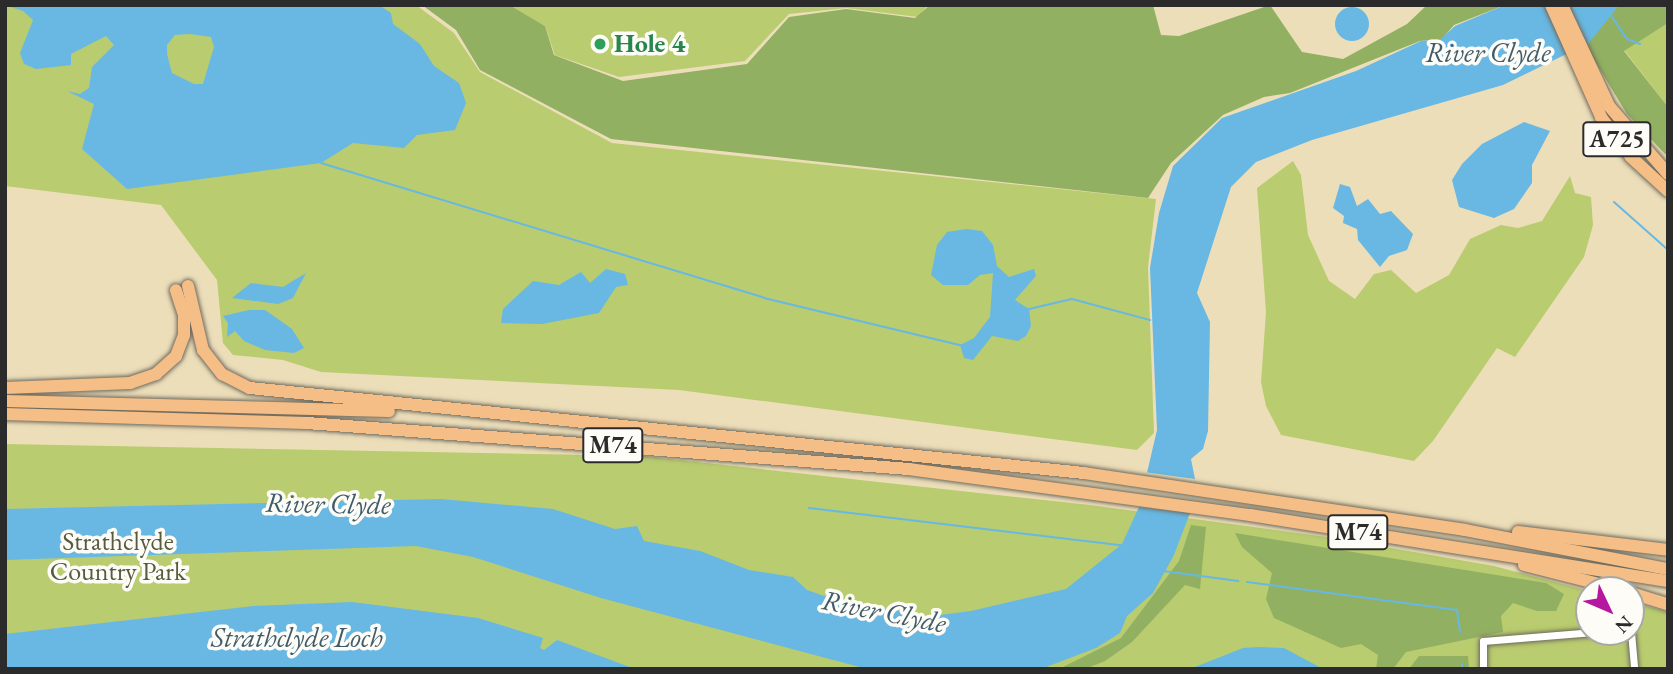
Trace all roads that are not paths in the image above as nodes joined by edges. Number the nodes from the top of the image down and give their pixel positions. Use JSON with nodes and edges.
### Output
{"nodes":[{"id":1,"x":1551,"y":5,"type":"edge"},
{"id":2,"x":1562,"y":5,"type":"edge"},
{"id":3,"x":1584,"y":73,"type":"junction"},
{"id":4,"x":1668,"y":174,"type":"edge"},
{"id":5,"x":1666,"y":190,"type":"edge"},
{"id":6,"x":5,"y":388,"type":"edge"},
{"id":7,"x":5,"y":401,"type":"edge"},
{"id":8,"x":480,"y":413,"type":"junction"},
{"id":9,"x":5,"y":414,"type":"edge"},
{"id":10,"x":1465,"y":530,"type":"junction"},
{"id":11,"x":1466,"y":550,"type":"junction"},
{"id":12,"x":1668,"y":550,"type":"edge"},
{"id":13,"x":1668,"y":569,"type":"edge"},
{"id":14,"x":1575,"y":578,"type":"edge"},
{"id":15,"x":1668,"y":581,"type":"edge"},
{"id":16,"x":1645,"y":597,"type":"edge"},
{"id":17,"x":1668,"y":604,"type":"edge"},
{"id":18,"x":1575,"y":634,"type":"edge"},
{"id":19,"x":1632,"y":646,"type":"edge"},
{"id":20,"x":1483,"y":669,"type":"edge"},
{"id":21,"x":1634,"y":669,"type":"edge"}],
"edges":[{"from":1,"to":3,"type":"highway","number":"A725"},
{"from":2,"to":3,"type":"highway","number":"A725"},
{"from":3,"to":4,"type":"highway","number":"A725"},
{"from":3,"to":5,"type":"highway","number":"A725"},
{"from":6,"to":8,"type":"highway"},
{"from":7,"to":8,"type":"highway","number":"M74"},
{"from":8,"to":10,"type":"highway","number":"M74"},
{"from":9,"to":11,"type":"highway","number":"M74"},
{"from":10,"to":12,"type":"highway"},
{"from":10,"to":13,"type":"highway","number":"M74"},
{"from":11,"to":14,"type":"highway"},
{"from":11,"to":15,"type":"highway","number":"M74"},
{"from":16,"to":17,"type":"highway"},
{"from":18,"to":20,"type":"street"},
{"from":19,"to":21,"type":"street"}]}
